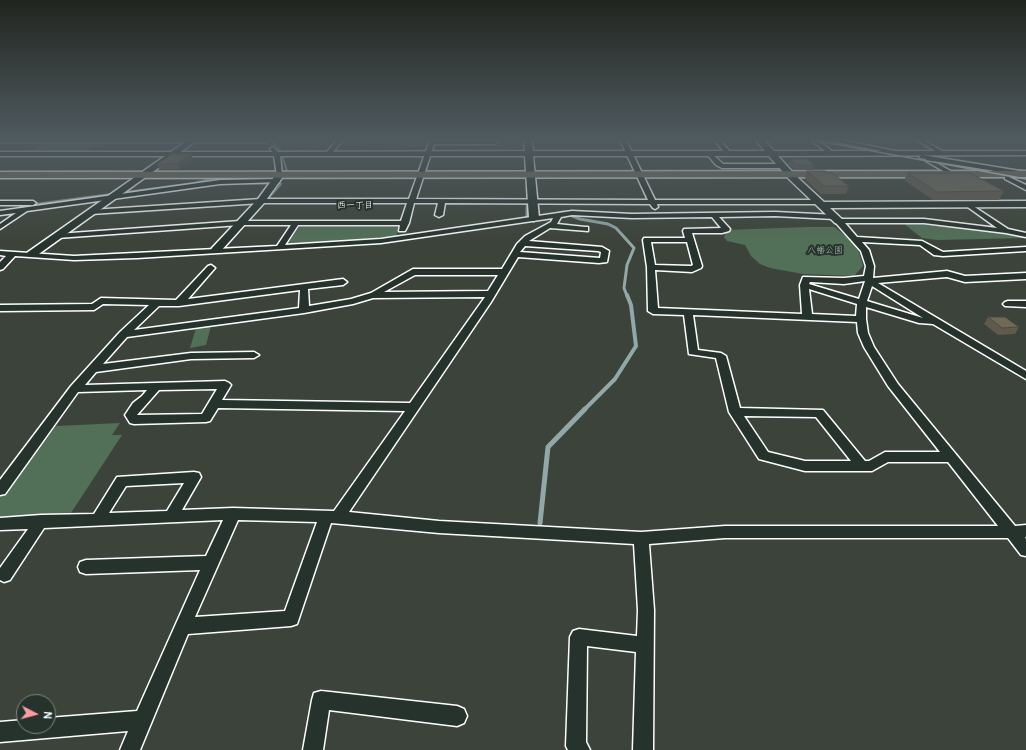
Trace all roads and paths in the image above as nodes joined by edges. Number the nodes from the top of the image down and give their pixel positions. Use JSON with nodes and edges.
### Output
{"nodes":[{"id":1,"x":279,"y":175,"type":"edge"},
{"id":2,"x":872,"y":175,"type":"edge"},
{"id":3,"x":0,"y":176,"type":"edge"},
{"id":4,"x":142,"y":176,"type":"junction"},
{"id":5,"x":421,"y":176,"type":"junction"},
{"id":6,"x":531,"y":176,"type":"junction"},
{"id":7,"x":640,"y":176,"type":"junction"},
{"id":8,"x":792,"y":176,"type":"junction"},
{"id":9,"x":279,"y":178,"type":"junction"},
{"id":10,"x":1007,"y":178,"type":"junction"},
{"id":11,"x":1026,"y":178,"type":"edge"},
{"id":12,"x":1026,"y":188,"type":"edge"},
{"id":13,"x":113,"y":197,"type":"junction"},
{"id":14,"x":261,"y":201,"type":"junction"},
{"id":15,"x":412,"y":201,"type":"junction"},
{"id":16,"x":442,"y":201,"type":"junction"},
{"id":17,"x":532,"y":201,"type":"junction"},
{"id":18,"x":653,"y":201,"type":"junction"},
{"id":19,"x":0,"y":203,"type":"edge"},
{"id":20,"x":820,"y":203,"type":"junction"},
{"id":21,"x":56,"y":204,"type":"junction"},
{"id":22,"x":967,"y":204,"type":"junction"},
{"id":23,"x":1026,"y":204,"type":"edge"},
{"id":24,"x":0,"y":207,"type":"edge"},
{"id":25,"x":38,"y":207,"type":"junction"},
{"id":26,"x":28,"y":209,"type":"junction"},
{"id":27,"x":91,"y":212,"type":"junction"},
{"id":28,"x":0,"y":213,"type":"edge"},
{"id":29,"x":713,"y":214,"type":"junction"},
{"id":30,"x":439,"y":215,"type":"dead end"},
{"id":31,"x":659,"y":215,"type":"junction"},
{"id":32,"x":558,"y":216,"type":"junction"},
{"id":33,"x":534,"y":218,"type":"junction"},
{"id":34,"x":837,"y":219,"type":"junction"},
{"id":35,"x":240,"y":223,"type":"junction"},
{"id":36,"x":405,"y":223,"type":"junction"},
{"id":37,"x":296,"y":224,"type":"junction"},
{"id":38,"x":0,"y":226,"type":"edge"},
{"id":39,"x":548,"y":226,"type":"junction"},
{"id":40,"x":585,"y":229,"type":"dead end"},
{"id":41,"x":1026,"y":230,"type":"edge"},
{"id":42,"x":1006,"y":231,"type":"junction"},
{"id":43,"x":1026,"y":235,"type":"edge"},
{"id":44,"x":57,"y":236,"type":"junction"},
{"id":45,"x":400,"y":237,"type":"junction"},
{"id":46,"x":855,"y":239,"type":"junction"},
{"id":47,"x":690,"y":240,"type":"junction"},
{"id":48,"x":523,"y":243,"type":"junction"},
{"id":49,"x":279,"y":248,"type":"junction"},
{"id":50,"x":1026,"y":249,"type":"edge"},
{"id":51,"x":216,"y":250,"type":"junction"},
{"id":52,"x":0,"y":253,"type":"edge"},
{"id":53,"x":13,"y":254,"type":"junction"},
{"id":54,"x":32,"y":254,"type":"junction"},
{"id":55,"x":515,"y":254,"type":"junction"},
{"id":56,"x":0,"y":267,"type":"edge"},
{"id":57,"x":651,"y":267,"type":"junction"},
{"id":58,"x":211,"y":268,"type":"dead end"},
{"id":59,"x":505,"y":272,"type":"junction"},
{"id":60,"x":1026,"y":276,"type":"edge"},
{"id":61,"x":868,"y":280,"type":"junction"},
{"id":62,"x":343,"y":282,"type":"dead end"},
{"id":63,"x":804,"y":285,"type":"junction"},
{"id":64,"x":304,"y":288,"type":"junction"},
{"id":65,"x":490,"y":294,"type":"junction"},
{"id":66,"x":372,"y":295,"type":"junction"},
{"id":67,"x":157,"y":303,"type":"junction"},
{"id":68,"x":179,"y":303,"type":"junction"},
{"id":69,"x":862,"y":304,"type":"junction"},
{"id":70,"x":1008,"y":304,"type":"dead end"},
{"id":71,"x":1026,"y":304,"type":"edge"},
{"id":72,"x":0,"y":308,"type":"edge"},
{"id":73,"x":304,"y":310,"type":"junction"},
{"id":74,"x":688,"y":312,"type":"junction"},
{"id":75,"x":807,"y":316,"type":"junction"},
{"id":76,"x":861,"y":319,"type":"junction"},
{"id":77,"x":934,"y":321,"type":"junction"},
{"id":78,"x":124,"y":334,"type":"junction"},
{"id":79,"x":254,"y":355,"type":"dead end"},
{"id":80,"x":92,"y":369,"type":"junction"},
{"id":81,"x":1026,"y":376,"type":"edge"},
{"id":82,"x":156,"y":386,"type":"junction"},
{"id":83,"x":75,"y":389,"type":"junction"},
{"id":84,"x":214,"y":404,"type":"junction"},
{"id":85,"x":414,"y":408,"type":"junction"},
{"id":86,"x":735,"y":412,"type":"junction"},
{"id":87,"x":950,"y":457,"type":"junction"},
{"id":88,"x":862,"y":466,"type":"junction"},
{"id":89,"x":0,"y":490,"type":"edge"},
{"id":90,"x":233,"y":514,"type":"junction"},
{"id":91,"x":172,"y":516,"type":"junction"},
{"id":92,"x":332,"y":517,"type":"junction"},
{"id":93,"x":99,"y":518,"type":"junction"},
{"id":94,"x":41,"y":522,"type":"junction"},
{"id":95,"x":0,"y":524,"type":"edge"},
{"id":96,"x":1026,"y":531,"type":"edge"},
{"id":97,"x":1010,"y":532,"type":"junction"},
{"id":98,"x":641,"y":538,"type":"junction"},
{"id":99,"x":1026,"y":550,"type":"edge"},
{"id":100,"x":211,"y":563,"type":"junction"},
{"id":101,"x":86,"y":567,"type":"dead end"},
{"id":102,"x":4,"y":575,"type":"dead end"},
{"id":103,"x":183,"y":626,"type":"junction"},
{"id":104,"x":645,"y":645,"type":"junction"},
{"id":105,"x":457,"y":716,"type":"dead end"},
{"id":106,"x":143,"y":720,"type":"junction"},
{"id":107,"x":0,"y":732,"type":"edge"},
{"id":108,"x":130,"y":750,"type":"edge"},
{"id":109,"x":313,"y":750,"type":"edge"},
{"id":110,"x":580,"y":750,"type":"edge"},
{"id":111,"x":643,"y":750,"type":"edge"}],
"edges":[{"from":1,"to":9,"type":"street"},
{"from":2,"to":8,"type":"main road"},
{"from":3,"to":4,"type":"main road"},
{"from":4,"to":9,"type":"main road"},
{"from":4,"to":13,"type":"street"},
{"from":5,"to":6,"type":"main road"},
{"from":5,"to":9,"type":"main road"},
{"from":5,"to":15,"type":"street"},
{"from":6,"to":7,"type":"main road"},
{"from":6,"to":17,"type":"street"},
{"from":7,"to":8,"type":"main road"},
{"from":7,"to":18,"type":"street"},
{"from":8,"to":10,"type":"main road"},
{"from":8,"to":20,"type":"street"},
{"from":9,"to":13,"type":"street"},
{"from":9,"to":14,"type":"street"},
{"from":10,"to":11,"type":"main road"},
{"from":10,"to":12,"type":"street"},
{"from":13,"to":21,"type":"street"},
{"from":13,"to":27,"type":"street"},
{"from":14,"to":15,"type":"street"},
{"from":14,"to":27,"type":"street"},
{"from":14,"to":35,"type":"street"},
{"from":15,"to":16,"type":"street"},
{"from":15,"to":36,"type":"street"},
{"from":16,"to":17,"type":"street"},
{"from":16,"to":30,"type":"street"},
{"from":17,"to":18,"type":"street"},
{"from":17,"to":33,"type":"street"},
{"from":18,"to":20,"type":"street"},
{"from":18,"to":31,"type":"street"},
{"from":19,"to":21,"type":"street"},
{"from":20,"to":22,"type":"street"},
{"from":20,"to":34,"type":"street"},
{"from":21,"to":25,"type":"street"},
{"from":22,"to":23,"type":"street"},
{"from":22,"to":42,"type":"street"},
{"from":24,"to":25,"type":"street"},
{"from":25,"to":26,"type":"street"},
{"from":26,"to":28,"type":"street"},
{"from":26,"to":38,"type":"street"},
{"from":27,"to":44,"type":"street"},
{"from":29,"to":31,"type":"street"},
{"from":29,"to":34,"type":"street"},
{"from":29,"to":47,"type":"street"},
{"from":31,"to":32,"type":"street"},
{"from":32,"to":33,"type":"street"},
{"from":32,"to":39,"type":"street"},
{"from":33,"to":45,"type":"street"},
{"from":34,"to":42,"type":"street"},
{"from":34,"to":46,"type":"street"},
{"from":35,"to":37,"type":"street"},
{"from":35,"to":44,"type":"street"},
{"from":35,"to":51,"type":"street"},
{"from":36,"to":37,"type":"street"},
{"from":36,"to":45,"type":"street"},
{"from":37,"to":49,"type":"street"},
{"from":39,"to":40,"type":"street"},
{"from":39,"to":48,"type":"street"},
{"from":41,"to":42,"type":"street"},
{"from":42,"to":43,"type":"street"},
{"from":44,"to":54,"type":"street"},
{"from":45,"to":49,"type":"street"},
{"from":46,"to":50,"type":"street"},
{"from":46,"to":61,"type":"street"},
{"from":47,"to":57,"type":"street"},
{"from":47,"to":57,"type":"street"},
{"from":48,"to":55,"type":"street"},
{"from":48,"to":55,"type":"street"},
{"from":49,"to":51,"type":"street"},
{"from":51,"to":54,"type":"street"},
{"from":52,"to":53,"type":"street"},
{"from":53,"to":54,"type":"street"},
{"from":53,"to":56,"type":"street"},
{"from":55,"to":59,"type":"street"},
{"from":57,"to":74,"type":"street"},
{"from":58,"to":68,"type":"street"},
{"from":59,"to":65,"type":"street"},
{"from":59,"to":66,"type":"street"},
{"from":60,"to":61,"type":"street"},
{"from":61,"to":63,"type":"street"},
{"from":61,"to":69,"type":"street"},
{"from":61,"to":77,"type":"street"},
{"from":62,"to":64,"type":"street"},
{"from":63,"to":69,"type":"street"},
{"from":63,"to":75,"type":"street"},
{"from":64,"to":68,"type":"street"},
{"from":64,"to":73,"type":"street"},
{"from":65,"to":66,"type":"street"},
{"from":65,"to":85,"type":"street"},
{"from":66,"to":73,"type":"street"},
{"from":67,"to":68,"type":"street"},
{"from":67,"to":72,"type":"street"},
{"from":67,"to":78,"type":"street"},
{"from":69,"to":76,"type":"street"},
{"from":69,"to":77,"type":"street"},
{"from":70,"to":71,"type":"street"},
{"from":73,"to":78,"type":"street"},
{"from":74,"to":75,"type":"street"},
{"from":74,"to":86,"type":"street"},
{"from":75,"to":76,"type":"street"},
{"from":76,"to":87,"type":"street"},
{"from":77,"to":81,"type":"street"},
{"from":78,"to":80,"type":"street"},
{"from":79,"to":80,"type":"street"},
{"from":80,"to":83,"type":"street"},
{"from":82,"to":83,"type":"street"},
{"from":82,"to":84,"type":"street"},
{"from":82,"to":84,"type":"street"},
{"from":83,"to":89,"type":"street"},
{"from":84,"to":85,"type":"street"},
{"from":85,"to":92,"type":"street"},
{"from":86,"to":88,"type":"street"},
{"from":86,"to":88,"type":"street"},
{"from":87,"to":88,"type":"street"},
{"from":87,"to":97,"type":"street"},
{"from":90,"to":91,"type":"street"},
{"from":90,"to":92,"type":"street"},
{"from":90,"to":100,"type":"street"},
{"from":91,"to":93,"type":"street"},
{"from":91,"to":93,"type":"street"},
{"from":92,"to":98,"type":"street"},
{"from":92,"to":103,"type":"street"},
{"from":93,"to":94,"type":"street"},
{"from":94,"to":95,"type":"street"},
{"from":94,"to":102,"type":"street"},
{"from":96,"to":97,"type":"street"},
{"from":97,"to":98,"type":"street"},
{"from":97,"to":99,"type":"street"},
{"from":98,"to":104,"type":"street"},
{"from":100,"to":101,"type":"street"},
{"from":100,"to":103,"type":"street"},
{"from":103,"to":106,"type":"street"},
{"from":104,"to":110,"type":"street"},
{"from":104,"to":111,"type":"street"},
{"from":105,"to":109,"type":"street"},
{"from":106,"to":107,"type":"street"},
{"from":106,"to":108,"type":"street"}]}
